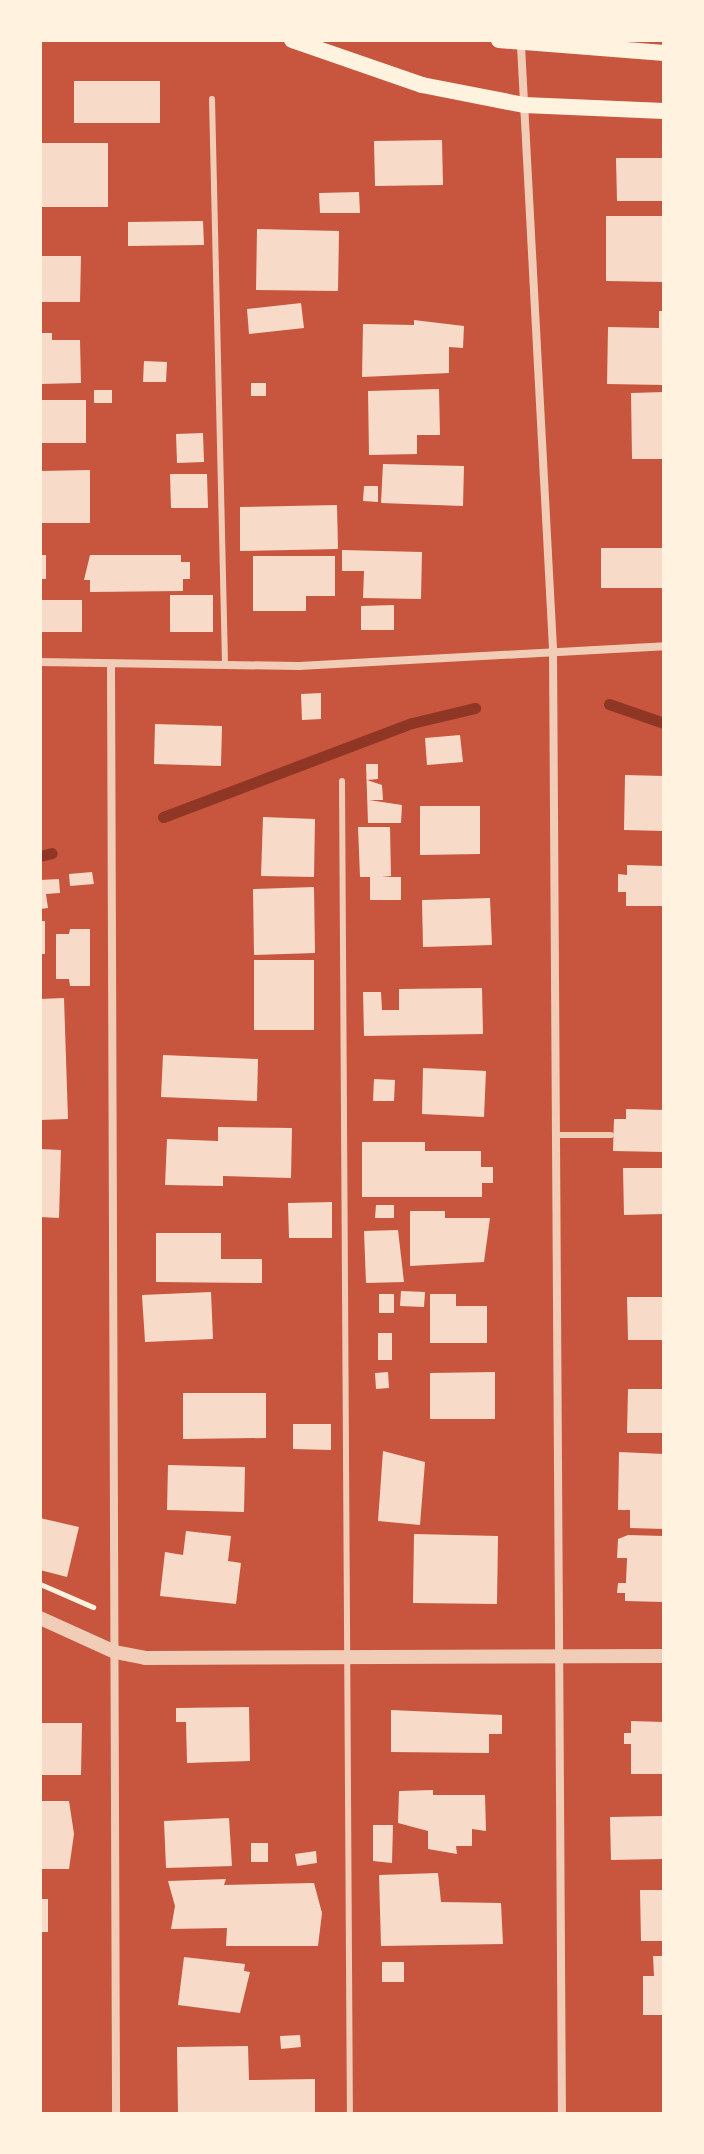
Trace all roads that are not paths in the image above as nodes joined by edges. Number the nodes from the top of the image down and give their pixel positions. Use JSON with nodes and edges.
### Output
{"nodes":[{"id":1,"x":292,"y":40,"type":"edge"},
{"id":2,"x":499,"y":40,"type":"edge"},
{"id":3,"x":521,"y":46,"type":"junction"},
{"id":4,"x":664,"y":53,"type":"edge"},
{"id":5,"x":212,"y":99,"type":"dead end"},
{"id":6,"x":524,"y":105,"type":"junction"},
{"id":7,"x":664,"y":111,"type":"edge"},
{"id":8,"x":664,"y":646,"type":"edge"},
{"id":9,"x":553,"y":649,"type":"junction"},
{"id":10,"x":40,"y":662,"type":"edge"},
{"id":11,"x":111,"y":664,"type":"junction"},
{"id":12,"x":225,"y":665,"type":"junction"},
{"id":13,"x":342,"y":781,"type":"dead end"},
{"id":14,"x":555,"y":1135,"type":"junction"},
{"id":15,"x":611,"y":1135,"type":"dead end"},
{"id":16,"x":40,"y":1618,"type":"edge"},
{"id":17,"x":115,"y":1652,"type":"junction"},
{"id":18,"x":346,"y":1655,"type":"junction"},
{"id":19,"x":558,"y":1656,"type":"junction"},
{"id":20,"x":664,"y":1656,"type":"edge"},
{"id":21,"x":116,"y":2114,"type":"edge"},
{"id":22,"x":350,"y":2114,"type":"edge"},
{"id":23,"x":562,"y":2114,"type":"edge"}],
"edges":[{"from":1,"to":6,"type":"main road"},
{"from":2,"to":3,"type":"main road"},
{"from":3,"to":4,"type":"main road"},
{"from":3,"to":6,"type":"street"},
{"from":5,"to":12,"type":"lane"},
{"from":6,"to":7,"type":"main road"},
{"from":6,"to":9,"type":"street"},
{"from":8,"to":9,"type":"street"},
{"from":9,"to":12,"type":"street"},
{"from":9,"to":14,"type":"street"},
{"from":10,"to":11,"type":"street"},
{"from":11,"to":12,"type":"street"},
{"from":11,"to":17,"type":"street"},
{"from":13,"to":18,"type":"lane"},
{"from":14,"to":15,"type":"lane"},
{"from":14,"to":19,"type":"street"},
{"from":16,"to":17,"type":"street"},
{"from":17,"to":18,"type":"street"},
{"from":17,"to":21,"type":"street"},
{"from":18,"to":19,"type":"street"},
{"from":18,"to":22,"type":"lane"},
{"from":19,"to":20,"type":"street"},
{"from":19,"to":23,"type":"street"}]}
